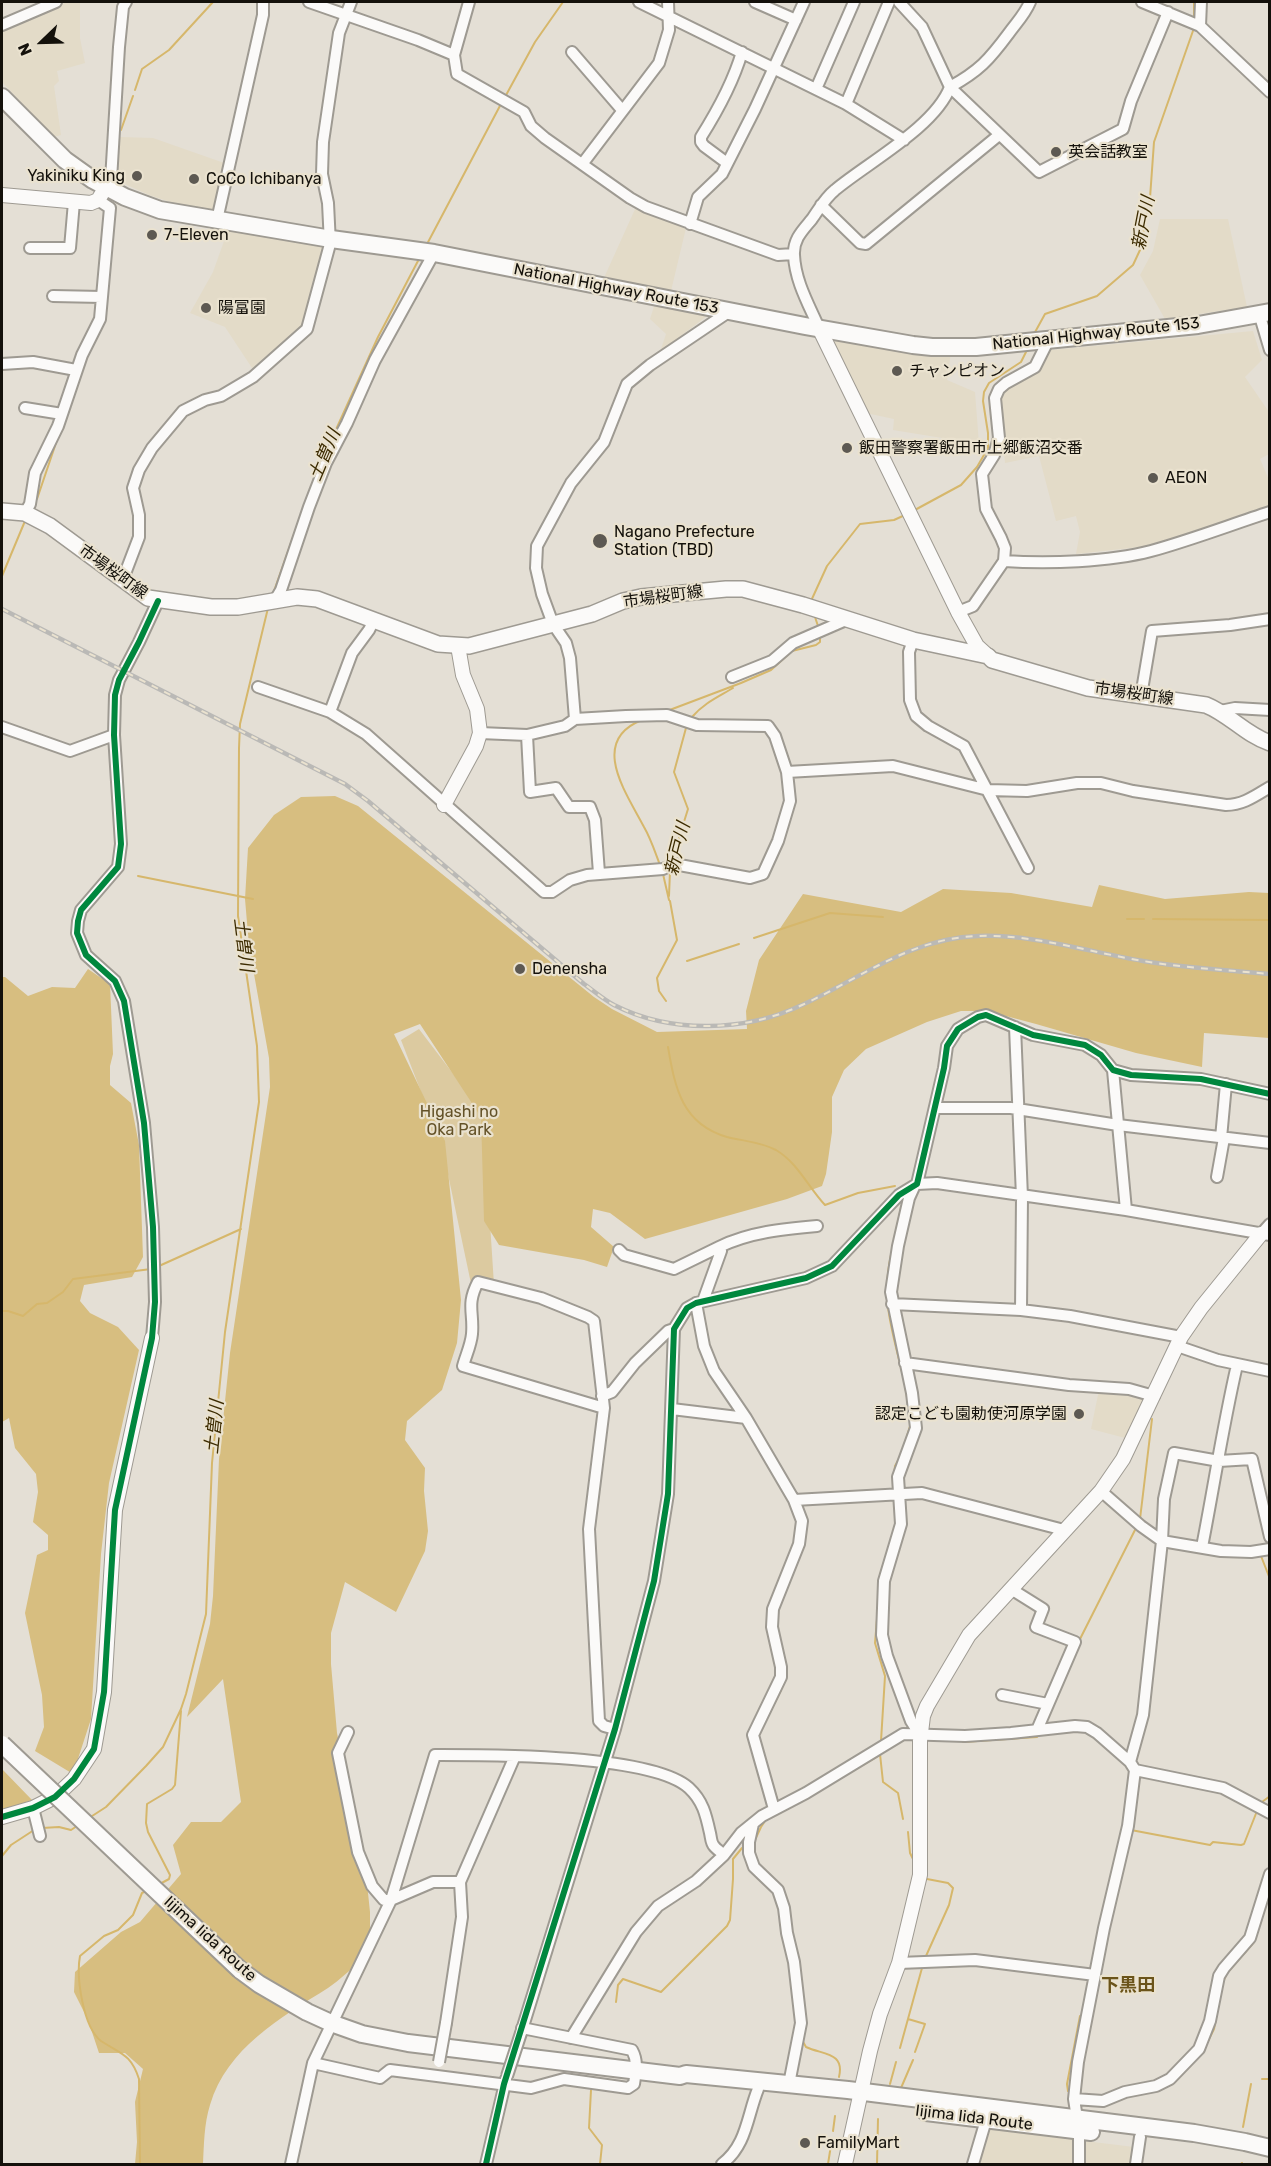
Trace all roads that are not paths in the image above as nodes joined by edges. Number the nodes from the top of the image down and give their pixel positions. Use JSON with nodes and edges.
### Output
{"nodes":[{"id":1,"x":56,"y":2,"type":"edge"},
{"id":2,"x":124,"y":2,"type":"edge"},
{"id":3,"x":263,"y":2,"type":"edge"},
{"id":4,"x":309,"y":2,"type":"edge"},
{"id":5,"x":351,"y":2,"type":"edge"},
{"id":6,"x":469,"y":2,"type":"edge"},
{"id":7,"x":639,"y":2,"type":"edge"},
{"id":8,"x":668,"y":2,"type":"edge"},
{"id":9,"x":755,"y":2,"type":"edge"},
{"id":10,"x":804,"y":2,"type":"edge"},
{"id":11,"x":854,"y":2,"type":"edge"},
{"id":12,"x":889,"y":2,"type":"edge"},
{"id":13,"x":899,"y":2,"type":"edge"},
{"id":14,"x":1030,"y":2,"type":"edge"},
{"id":15,"x":1142,"y":2,"type":"edge"},
{"id":16,"x":1201,"y":2,"type":"edge"},
{"id":17,"x":1168,"y":12,"type":"junction"},
{"id":18,"x":345,"y":15,"type":"junction"},
{"id":19,"x":667,"y":16,"type":"junction"},
{"id":20,"x":796,"y":20,"type":"junction"},
{"id":21,"x":2,"y":25,"type":"edge"},
{"id":22,"x":1200,"y":26,"type":"junction"},
{"id":23,"x":572,"y":52,"type":"dead end"},
{"id":24,"x":742,"y":52,"type":"junction"},
{"id":25,"x":454,"y":55,"type":"junction"},
{"id":26,"x":774,"y":67,"type":"junction"},
{"id":27,"x":950,"y":87,"type":"junction"},
{"id":28,"x":816,"y":89,"type":"junction"},
{"id":29,"x":1269,"y":92,"type":"edge"},
{"id":30,"x":2,"y":97,"type":"edge"},
{"id":31,"x":846,"y":104,"type":"junction"},
{"id":32,"x":622,"y":110,"type":"junction"},
{"id":33,"x":999,"y":135,"type":"junction"},
{"id":34,"x":904,"y":140,"type":"junction"},
{"id":35,"x":583,"y":163,"type":"junction"},
{"id":36,"x":727,"y":163,"type":"junction"},
{"id":37,"x":102,"y":194,"type":"junction"},
{"id":38,"x":2,"y":195,"type":"edge"},
{"id":39,"x":74,"y":202,"type":"junction"},
{"id":40,"x":820,"y":205,"type":"junction"},
{"id":41,"x":217,"y":220,"type":"junction"},
{"id":42,"x":690,"y":224,"type":"junction"},
{"id":43,"x":331,"y":239,"type":"junction"},
{"id":44,"x":30,"y":248,"type":"dead end"},
{"id":45,"x":428,"y":252,"type":"junction"},
{"id":46,"x":794,"y":254,"type":"junction"},
{"id":47,"x":54,"y":296,"type":"dead end"},
{"id":48,"x":102,"y":297,"type":"junction"},
{"id":49,"x":730,"y":311,"type":"junction"},
{"id":50,"x":1264,"y":313,"type":"edge"},
{"id":51,"x":819,"y":328,"type":"junction"},
{"id":52,"x":1045,"y":340,"type":"junction"},
{"id":53,"x":1269,"y":350,"type":"edge"},
{"id":54,"x":2,"y":364,"type":"edge"},
{"id":55,"x":76,"y":370,"type":"junction"},
{"id":56,"x":25,"y":408,"type":"dead end"},
{"id":57,"x":62,"y":414,"type":"junction"},
{"id":58,"x":2,"y":511,"type":"edge"},
{"id":59,"x":1269,"y":512,"type":"edge"},
{"id":60,"x":25,"y":513,"type":"junction"},
{"id":61,"x":1004,"y":561,"type":"junction"},
{"id":62,"x":123,"y":579,"type":"junction"},
{"id":63,"x":158,"y":601,"type":"junction"},
{"id":64,"x":269,"y":602,"type":"junction"},
{"id":65,"x":958,"y":612,"type":"junction"},
{"id":66,"x":374,"y":620,"type":"junction"},
{"id":67,"x":846,"y":620,"type":"junction"},
{"id":68,"x":1269,"y":620,"type":"edge"},
{"id":69,"x":553,"y":624,"type":"junction"},
{"id":70,"x":913,"y":640,"type":"junction"},
{"id":71,"x":458,"y":646,"type":"junction"},
{"id":72,"x":988,"y":656,"type":"junction"},
{"id":73,"x":732,"y":677,"type":"dead end"},
{"id":74,"x":258,"y":687,"type":"dead end"},
{"id":75,"x":1142,"y":696,"type":"junction"},
{"id":76,"x":1269,"y":710,"type":"edge"},
{"id":77,"x":1220,"y":711,"type":"junction"},
{"id":78,"x":330,"y":712,"type":"junction"},
{"id":79,"x":575,"y":719,"type":"junction"},
{"id":80,"x":2,"y":727,"type":"edge"},
{"id":81,"x":480,"y":733,"type":"junction"},
{"id":82,"x":114,"y":735,"type":"junction"},
{"id":83,"x":527,"y":735,"type":"junction"},
{"id":84,"x":1269,"y":743,"type":"edge"},
{"id":85,"x":787,"y":772,"type":"junction"},
{"id":86,"x":1269,"y":787,"type":"edge"},
{"id":87,"x":988,"y":790,"type":"junction"},
{"id":88,"x":444,"y":805,"type":"junction"},
{"id":89,"x":1028,"y":868,"type":"dead end"},
{"id":90,"x":599,"y":873,"type":"junction"},
{"id":91,"x":1015,"y":1027,"type":"junction"},
{"id":92,"x":1113,"y":1070,"type":"junction"},
{"id":93,"x":1226,"y":1084,"type":"junction"},
{"id":94,"x":1269,"y":1094,"type":"edge"},
{"id":95,"x":935,"y":1108,"type":"junction"},
{"id":96,"x":1018,"y":1109,"type":"junction"},
{"id":97,"x":1118,"y":1125,"type":"junction"},
{"id":98,"x":1223,"y":1138,"type":"junction"},
{"id":99,"x":1269,"y":1143,"type":"edge"},
{"id":100,"x":1217,"y":1177,"type":"dead end"},
{"id":101,"x":916,"y":1185,"type":"junction"},
{"id":102,"x":1022,"y":1197,"type":"junction"},
{"id":103,"x":1126,"y":1210,"type":"junction"},
{"id":104,"x":817,"y":1226,"type":"dead end"},
{"id":105,"x":1267,"y":1231,"type":"edge"},
{"id":106,"x":719,"y":1247,"type":"junction"},
{"id":107,"x":619,"y":1250,"type":"dead end"},
{"id":108,"x":700,"y":1302,"type":"junction"},
{"id":109,"x":892,"y":1304,"type":"junction"},
{"id":110,"x":1021,"y":1310,"type":"junction"},
{"id":111,"x":674,"y":1329,"type":"junction"},
{"id":112,"x":152,"y":1338,"type":"joint"},
{"id":113,"x":1179,"y":1342,"type":"junction"},
{"id":114,"x":905,"y":1363,"type":"junction"},
{"id":115,"x":1237,"y":1365,"type":"junction"},
{"id":116,"x":1269,"y":1371,"type":"edge"},
{"id":117,"x":602,"y":1396,"type":"junction"},
{"id":118,"x":1154,"y":1396,"type":"junction"},
{"id":119,"x":604,"y":1408,"type":"junction"},
{"id":120,"x":672,"y":1409,"type":"junction"},
{"id":121,"x":746,"y":1418,"type":"junction"},
{"id":122,"x":1219,"y":1461,"type":"junction"},
{"id":123,"x":1101,"y":1491,"type":"junction"},
{"id":124,"x":899,"y":1493,"type":"junction"},
{"id":125,"x":794,"y":1500,"type":"junction"},
{"id":126,"x":1064,"y":1530,"type":"junction"},
{"id":127,"x":1269,"y":1537,"type":"edge"},
{"id":128,"x":1162,"y":1541,"type":"junction"},
{"id":129,"x":1202,"y":1547,"type":"junction"},
{"id":130,"x":1269,"y":1549,"type":"edge"},
{"id":131,"x":1011,"y":1589,"type":"junction"},
{"id":132,"x":1002,"y":1695,"type":"dead end"},
{"id":133,"x":1048,"y":1704,"type":"junction"},
{"id":134,"x":615,"y":1729,"type":"junction"},
{"id":135,"x":1037,"y":1730,"type":"junction"},
{"id":136,"x":348,"y":1732,"type":"dead end"},
{"id":137,"x":920,"y":1735,"type":"junction"},
{"id":138,"x":2,"y":1744,"type":"edge"},
{"id":139,"x":515,"y":1756,"type":"junction"},
{"id":140,"x":604,"y":1763,"type":"junction"},
{"id":141,"x":1132,"y":1766,"type":"junction"},
{"id":142,"x":33,"y":1808,"type":"junction"},
{"id":143,"x":774,"y":1809,"type":"junction"},
{"id":144,"x":1269,"y":1813,"type":"edge"},
{"id":145,"x":2,"y":1818,"type":"edge"},
{"id":146,"x":753,"y":1824,"type":"junction"},
{"id":147,"x":40,"y":1836,"type":"dead end"},
{"id":148,"x":724,"y":1855,"type":"junction"},
{"id":149,"x":1269,"y":1874,"type":"edge"},
{"id":150,"x":460,"y":1882,"type":"junction"},
{"id":151,"x":391,"y":1900,"type":"junction"},
{"id":152,"x":899,"y":1963,"type":"junction"},
{"id":153,"x":1095,"y":1975,"type":"junction"},
{"id":154,"x":331,"y":2023,"type":"junction"},
{"id":155,"x":522,"y":2031,"type":"junction"},
{"id":156,"x":571,"y":2038,"type":"junction"},
{"id":157,"x":313,"y":2063,"type":"junction"},
{"id":158,"x":636,"y":2071,"type":"junction"},
{"id":159,"x":437,"y":2076,"type":"junction"},
{"id":160,"x":680,"y":2076,"type":"junction"},
{"id":161,"x":505,"y":2080,"type":"junction"},
{"id":162,"x":789,"y":2084,"type":"junction"},
{"id":163,"x":758,"y":2089,"type":"junction"},
{"id":164,"x":859,"y":2097,"type":"junction"},
{"id":165,"x":1074,"y":2099,"type":"junction"},
{"id":166,"x":986,"y":2120,"type":"junction"},
{"id":167,"x":1079,"y":2125,"type":"junction"},
{"id":168,"x":1140,"y":2137,"type":"junction"},
{"id":169,"x":1269,"y":2148,"type":"edge"},
{"id":170,"x":1269,"y":2158,"type":"edge"},
{"id":171,"x":291,"y":2164,"type":"edge"},
{"id":172,"x":486,"y":2164,"type":"edge"},
{"id":173,"x":722,"y":2164,"type":"edge"},
{"id":174,"x":845,"y":2164,"type":"edge"},
{"id":175,"x":973,"y":2164,"type":"edge"},
{"id":176,"x":1079,"y":2164,"type":"edge"},
{"id":177,"x":1136,"y":2164,"type":"edge"}],
"edges":[{"from":1,"to":21,"type":"street"},
{"from":2,"to":37,"type":"street"},
{"from":3,"to":41,"type":"street"},
{"from":4,"to":18,"type":"street"},
{"from":5,"to":18,"type":"street"},
{"from":6,"to":25,"type":"street"},
{"from":7,"to":19,"type":"street"},
{"from":8,"to":19,"type":"street"},
{"from":9,"to":20,"type":"street"},
{"from":10,"to":20,"type":"street"},
{"from":11,"to":28,"type":"street"},
{"from":12,"to":31,"type":"street"},
{"from":13,"to":27,"type":"street"},
{"from":14,"to":27,"type":"street"},
{"from":15,"to":17,"type":"street"},
{"from":16,"to":22,"type":"street"},
{"from":17,"to":22,"type":"street"},
{"from":17,"to":33,"type":"street"},
{"from":18,"to":25,"type":"street"},
{"from":18,"to":43,"type":"street"},
{"from":19,"to":24,"type":"street"},
{"from":19,"to":32,"type":"street"},
{"from":20,"to":26,"type":"street"},
{"from":22,"to":29,"type":"street"},
{"from":23,"to":32,"type":"street"},
{"from":24,"to":26,"type":"street"},
{"from":24,"to":36,"type":"street"},
{"from":25,"to":35,"type":"street"},
{"from":26,"to":28,"type":"street"},
{"from":26,"to":36,"type":"street"},
{"from":27,"to":33,"type":"street"},
{"from":27,"to":34,"type":"street"},
{"from":28,"to":31,"type":"street"},
{"from":30,"to":37,"type":"main road","name":"National Highway Route 153"},
{"from":31,"to":34,"type":"street"},
{"from":32,"to":35,"type":"street"},
{"from":33,"to":40,"type":"street"},
{"from":34,"to":40,"type":"street"},
{"from":35,"to":42,"type":"street"},
{"from":36,"to":42,"type":"street"},
{"from":37,"to":39,"type":"street"},
{"from":37,"to":41,"type":"main road","name":"National Highway Route 153"},
{"from":37,"to":48,"type":"street"},
{"from":38,"to":39,"type":"street"},
{"from":39,"to":44,"type":"street"},
{"from":40,"to":46,"type":"street"},
{"from":41,"to":43,"type":"main road","name":"National Highway Route 153"},
{"from":42,"to":46,"type":"street"},
{"from":43,"to":45,"type":"main road","name":"National Highway Route 153"},
{"from":43,"to":62,"type":"street"},
{"from":45,"to":49,"type":"main road","name":"National Highway Route 153"},
{"from":45,"to":64,"type":"street"},
{"from":46,"to":51,"type":"street"},
{"from":47,"to":48,"type":"street"},
{"from":48,"to":55,"type":"street"},
{"from":49,"to":51,"type":"main road","name":"National Highway Route 153"},
{"from":49,"to":69,"type":"street"},
{"from":50,"to":52,"type":"main road","name":"National Highway Route 153"},
{"from":50,"to":53,"type":"street"},
{"from":51,"to":52,"type":"main road","name":"National Highway Route 153"},
{"from":51,"to":65,"type":"street"},
{"from":52,"to":61,"type":"street"},
{"from":54,"to":55,"type":"street"},
{"from":55,"to":57,"type":"street"},
{"from":56,"to":57,"type":"street"},
{"from":57,"to":60,"type":"street"},
{"from":58,"to":60,"type":"main road","name":"市場桜町線"},
{"from":59,"to":61,"type":"street"},
{"from":60,"to":62,"type":"main road","name":"市場桜町線"},
{"from":61,"to":65,"type":"street"},
{"from":62,"to":63,"type":"main road","name":"市場桜町線"},
{"from":63,"to":64,"type":"main road","name":"市場桜町線"},
{"from":63,"to":82,"type":"street"},
{"from":64,"to":66,"type":"main road","name":"市場桜町線"},
{"from":65,"to":72,"type":"street"},
{"from":66,"to":71,"type":"main road","name":"市場桜町線"},
{"from":66,"to":78,"type":"street"},
{"from":67,"to":69,"type":"main road","name":"市場桜町線"},
{"from":67,"to":70,"type":"main road","name":"市場桜町線"},
{"from":67,"to":73,"type":"street"},
{"from":68,"to":75,"type":"street"},
{"from":69,"to":71,"type":"main road","name":"市場桜町線"},
{"from":69,"to":79,"type":"street"},
{"from":70,"to":72,"type":"main road","name":"市場桜町線"},
{"from":70,"to":87,"type":"street"},
{"from":71,"to":81,"type":"street"},
{"from":72,"to":75,"type":"main road","name":"市場桜町線"},
{"from":74,"to":78,"type":"street"},
{"from":75,"to":77,"type":"main road","name":"市場桜町線"},
{"from":76,"to":77,"type":"street"},
{"from":77,"to":84,"type":"main road","name":"市場桜町線"},
{"from":78,"to":88,"type":"street"},
{"from":79,"to":83,"type":"street"},
{"from":79,"to":85,"type":"street"},
{"from":80,"to":82,"type":"street"},
{"from":81,"to":83,"type":"street"},
{"from":81,"to":88,"type":"street"},
{"from":82,"to":112,"type":"street"},
{"from":83,"to":90,"type":"street"},
{"from":85,"to":87,"type":"street"},
{"from":85,"to":90,"type":"street"},
{"from":86,"to":87,"type":"street"},
{"from":87,"to":89,"type":"street"},
{"from":88,"to":90,"type":"street"},
{"from":91,"to":92,"type":"street"},
{"from":91,"to":95,"type":"street"},
{"from":91,"to":96,"type":"street"},
{"from":92,"to":93,"type":"street"},
{"from":92,"to":97,"type":"street"},
{"from":93,"to":94,"type":"street"},
{"from":93,"to":98,"type":"street"},
{"from":95,"to":96,"type":"street"},
{"from":95,"to":101,"type":"street"},
{"from":96,"to":97,"type":"street"},
{"from":96,"to":102,"type":"street"},
{"from":97,"to":98,"type":"street"},
{"from":97,"to":103,"type":"street"},
{"from":98,"to":99,"type":"street"},
{"from":98,"to":100,"type":"street"},
{"from":101,"to":102,"type":"street"},
{"from":101,"to":108,"type":"street"},
{"from":101,"to":109,"type":"street"},
{"from":102,"to":103,"type":"street"},
{"from":102,"to":110,"type":"street"},
{"from":103,"to":105,"type":"street"},
{"from":104,"to":106,"type":"street"},
{"from":105,"to":113,"type":"street"},
{"from":106,"to":107,"type":"street"},
{"from":106,"to":108,"type":"street"},
{"from":108,"to":111,"type":"street"},
{"from":108,"to":121,"type":"street"},
{"from":109,"to":110,"type":"street"},
{"from":109,"to":114,"type":"street"},
{"from":110,"to":113,"type":"street"},
{"from":111,"to":117,"type":"street"},
{"from":111,"to":120,"type":"street"},
{"from":112,"to":142,"type":"street"},
{"from":113,"to":115,"type":"street"},
{"from":113,"to":118,"type":"street"},
{"from":114,"to":118,"type":"street"},
{"from":114,"to":124,"type":"street"},
{"from":115,"to":116,"type":"street"},
{"from":115,"to":122,"type":"street"},
{"from":117,"to":119,"type":"street"},
{"from":117,"to":119,"type":"street"},
{"from":118,"to":123,"type":"street"},
{"from":119,"to":134,"type":"street"},
{"from":120,"to":121,"type":"street"},
{"from":120,"to":134,"type":"street"},
{"from":121,"to":125,"type":"street"},
{"from":122,"to":127,"type":"street"},
{"from":122,"to":128,"type":"street"},
{"from":122,"to":129,"type":"street"},
{"from":123,"to":126,"type":"street"},
{"from":123,"to":128,"type":"street"},
{"from":124,"to":125,"type":"street"},
{"from":124,"to":126,"type":"street"},
{"from":124,"to":137,"type":"street"},
{"from":125,"to":143,"type":"street"},
{"from":126,"to":131,"type":"street"},
{"from":128,"to":129,"type":"street"},
{"from":128,"to":141,"type":"street"},
{"from":129,"to":130,"type":"street"},
{"from":131,"to":133,"type":"street"},
{"from":131,"to":137,"type":"street"},
{"from":132,"to":133,"type":"street"},
{"from":133,"to":135,"type":"street"},
{"from":134,"to":140,"type":"street"},
{"from":135,"to":137,"type":"street"},
{"from":135,"to":141,"type":"street"},
{"from":136,"to":151,"type":"street"},
{"from":137,"to":143,"type":"street"},
{"from":137,"to":152,"type":"street"},
{"from":138,"to":154,"type":"main road","name":"Iijima Iida Route","bridge":true},
{"from":139,"to":140,"type":"street"},
{"from":139,"to":150,"type":"street"},
{"from":139,"to":151,"type":"street"},
{"from":140,"to":148,"type":"street"},
{"from":140,"to":155,"type":"street"},
{"from":141,"to":144,"type":"street"},
{"from":141,"to":153,"type":"street"},
{"from":142,"to":145,"type":"street"},
{"from":142,"to":147,"type":"street"},
{"from":143,"to":146,"type":"street"},
{"from":146,"to":148,"type":"street"},
{"from":146,"to":162,"type":"street"},
{"from":148,"to":156,"type":"street"},
{"from":149,"to":165,"type":"street"},
{"from":150,"to":151,"type":"street"},
{"from":150,"to":159,"type":"street","bridge":true},
{"from":151,"to":154,"type":"street"},
{"from":152,"to":153,"type":"street"},
{"from":152,"to":164,"type":"street"},
{"from":153,"to":165,"type":"street"},
{"from":154,"to":157,"type":"street"},
{"from":154,"to":158,"type":"main road","name":"Iijima Iida Route"},
{"from":155,"to":156,"type":"street"},
{"from":155,"to":161,"type":"street","bridge":true},
{"from":156,"to":158,"type":"street"},
{"from":157,"to":159,"type":"street"},
{"from":157,"to":171,"type":"street"},
{"from":158,"to":160,"type":"main road","name":"Iijima Iida Route"},
{"from":158,"to":161,"type":"street"},
{"from":159,"to":161,"type":"street"},
{"from":160,"to":162,"type":"main road","name":"Iijima Iida Route"},
{"from":160,"to":163,"type":"main road","name":"Iijima Iida Route"},
{"from":161,"to":172,"type":"street"},
{"from":162,"to":164,"type":"main road","name":"Iijima Iida Route"},
{"from":163,"to":164,"type":"main road","name":"Iijima Iida Route"},
{"from":163,"to":173,"type":"street"},
{"from":164,"to":166,"type":"main road","name":"Iijima Iida Route"},
{"from":164,"to":167,"type":"main road","name":"Iijima Iida Route"},
{"from":164,"to":174,"type":"street"},
{"from":165,"to":167,"type":"street"},
{"from":166,"to":167,"type":"main road","name":"Iijima Iida Route"},
{"from":166,"to":175,"type":"street"},
{"from":167,"to":168,"type":"main road","name":"Iijima Iida Route"},
{"from":167,"to":169,"type":"main road","name":"Iijima Iida Route"},
{"from":167,"to":176,"type":"street"},
{"from":168,"to":170,"type":"main road","name":"Iijima Iida Route"},
{"from":168,"to":177,"type":"street"}]}
